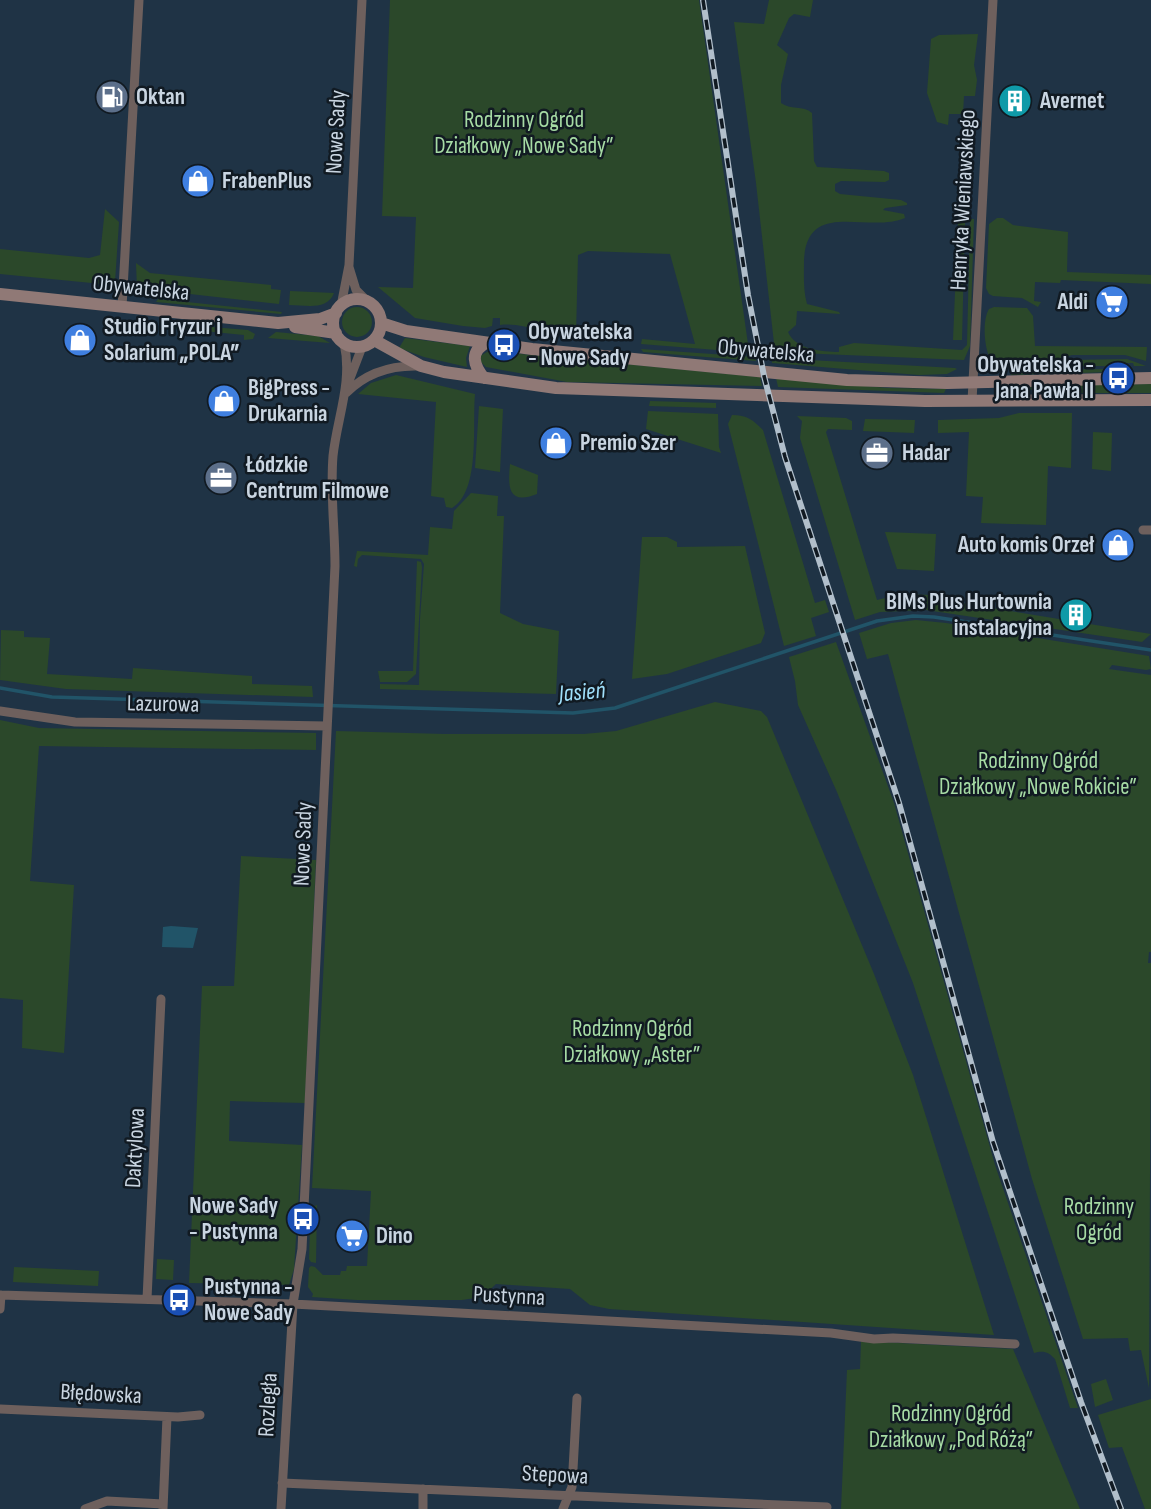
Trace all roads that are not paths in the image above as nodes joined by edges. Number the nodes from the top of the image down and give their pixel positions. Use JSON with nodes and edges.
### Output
{"nodes":[{"id":1,"x":139,"y":0,"type":"edge"},
{"id":2,"x":362,"y":0,"type":"edge"},
{"id":3,"x":993,"y":0,"type":"edge"},
{"id":4,"x":349,"y":265,"type":"junction"},
{"id":5,"x":0,"y":294,"type":"edge"},
{"id":6,"x":367,"y":301,"type":"junction"},
{"id":7,"x":122,"y":307,"type":"junction"},
{"id":8,"x":338,"y":310,"type":"junction"},
{"id":9,"x":278,"y":323,"type":"junction"},
{"id":10,"x":381,"y":323,"type":"junction"},
{"id":11,"x":340,"y":338,"type":"junction"},
{"id":12,"x":374,"y":340,"type":"junction"},
{"id":13,"x":486,"y":343,"type":"junction"},
{"id":14,"x":362,"y":347,"type":"junction"},
{"id":15,"x":421,"y":366,"type":"junction"},
{"id":16,"x":484,"y":378,"type":"junction"},
{"id":17,"x":1151,"y":378,"type":"edge"},
{"id":18,"x":974,"y":382,"type":"junction"},
{"id":19,"x":346,"y":390,"type":"junction"},
{"id":20,"x":1151,"y":400,"type":"edge"},
{"id":21,"x":972,"y":401,"type":"junction"},
{"id":22,"x":0,"y":711,"type":"edge"},
{"id":23,"x":327,"y":723,"type":"junction"},
{"id":24,"x":161,"y":999,"type":"dead end"},
{"id":25,"x":0,"y":1295,"type":"edge"},
{"id":26,"x":147,"y":1299,"type":"junction"},
{"id":27,"x":293,"y":1304,"type":"junction"},
{"id":28,"x":0,"y":1309,"type":"edge"},
{"id":29,"x":1015,"y":1344,"type":"dead end"},
{"id":30,"x":577,"y":1398,"type":"dead end"},
{"id":31,"x":0,"y":1409,"type":"edge"},
{"id":32,"x":200,"y":1415,"type":"dead end"},
{"id":33,"x":167,"y":1417,"type":"junction"},
{"id":34,"x":282,"y":1483,"type":"junction"},
{"id":35,"x":424,"y":1489,"type":"junction"},
{"id":36,"x":568,"y":1495,"type":"junction"},
{"id":37,"x":163,"y":1506,"type":"edge"},
{"id":38,"x":710,"y":1506,"type":"edge"},
{"id":39,"x":827,"y":1507,"type":"dead end"},
{"id":40,"x":85,"y":1509,"type":"edge"},
{"id":41,"x":281,"y":1509,"type":"edge"},
{"id":42,"x":422,"y":1509,"type":"edge"},
{"id":43,"x":563,"y":1509,"type":"edge"}],
"edges":[{"from":1,"to":7,"type":"street"},
{"from":2,"to":4,"type":"street","name":"Nowe Sady"},
{"from":3,"to":18,"type":"street","name":"Henryka Wieniawskiego"},
{"from":4,"to":6,"type":"street","name":"Nowe Sady"},
{"from":4,"to":8,"type":"street","name":"Nowe Sady"},
{"from":5,"to":7,"type":"main road","name":"Obywatelska"},
{"from":6,"to":8,"type":"main road"},
{"from":6,"to":10,"type":"main road"},
{"from":7,"to":9,"type":"main road","name":"Obywatelska"},
{"from":8,"to":9,"type":"main road","name":"Obywatelska"},
{"from":8,"to":11,"type":"main road"},
{"from":9,"to":11,"type":"main road","name":"Obywatelska"},
{"from":10,"to":12,"type":"main road"},
{"from":10,"to":13,"type":"main road","name":"Obywatelska"},
{"from":11,"to":14,"type":"main road"},
{"from":11,"to":19,"type":"street","name":"Nowe Sady"},
{"from":12,"to":14,"type":"main road"},
{"from":12,"to":15,"type":"main road","name":"Obywatelska"},
{"from":13,"to":16,"type":"main road"},
{"from":13,"to":18,"type":"main road","name":"Obywatelska"},
{"from":14,"to":19,"type":"street","name":"Nowe Sady"},
{"from":15,"to":16,"type":"main road","name":"Obywatelska"},
{"from":15,"to":19,"type":"street","name":"Obywatelska"},
{"from":16,"to":21,"type":"main road","name":"Obywatelska"},
{"from":17,"to":18,"type":"main road","name":"Obywatelska"},
{"from":18,"to":21,"type":"street","name":"Henryka Wieniawskiego"},
{"from":19,"to":23,"type":"street","name":"Nowe Sady"},
{"from":20,"to":21,"type":"main road","name":"Obywatelska"},
{"from":22,"to":23,"type":"street","name":"Lazurowa"},
{"from":23,"to":27,"type":"street","name":"Nowe Sady"},
{"from":24,"to":26,"type":"street","name":"Daktylowa"},
{"from":25,"to":26,"type":"street","name":"Pustynna"},
{"from":25,"to":28,"type":"street"},
{"from":26,"to":27,"type":"street","name":"Pustynna"},
{"from":27,"to":29,"type":"street","name":"Pustynna"},
{"from":27,"to":34,"type":"street","name":"Rozległa"},
{"from":30,"to":36,"type":"street"},
{"from":31,"to":33,"type":"street","name":"Błędowska"},
{"from":32,"to":33,"type":"street","name":"Błędowska"},
{"from":33,"to":37,"type":"street"},
{"from":34,"to":35,"type":"street","name":"Stepowa"},
{"from":34,"to":41,"type":"street","name":"Rozległa"},
{"from":35,"to":36,"type":"street","name":"Stepowa"},
{"from":35,"to":42,"type":"street"},
{"from":36,"to":38,"type":"street","name":"Stepowa"},
{"from":36,"to":43,"type":"street"},
{"from":37,"to":40,"type":"street"},
{"from":38,"to":39,"type":"street","name":"Stepowa"}]}
